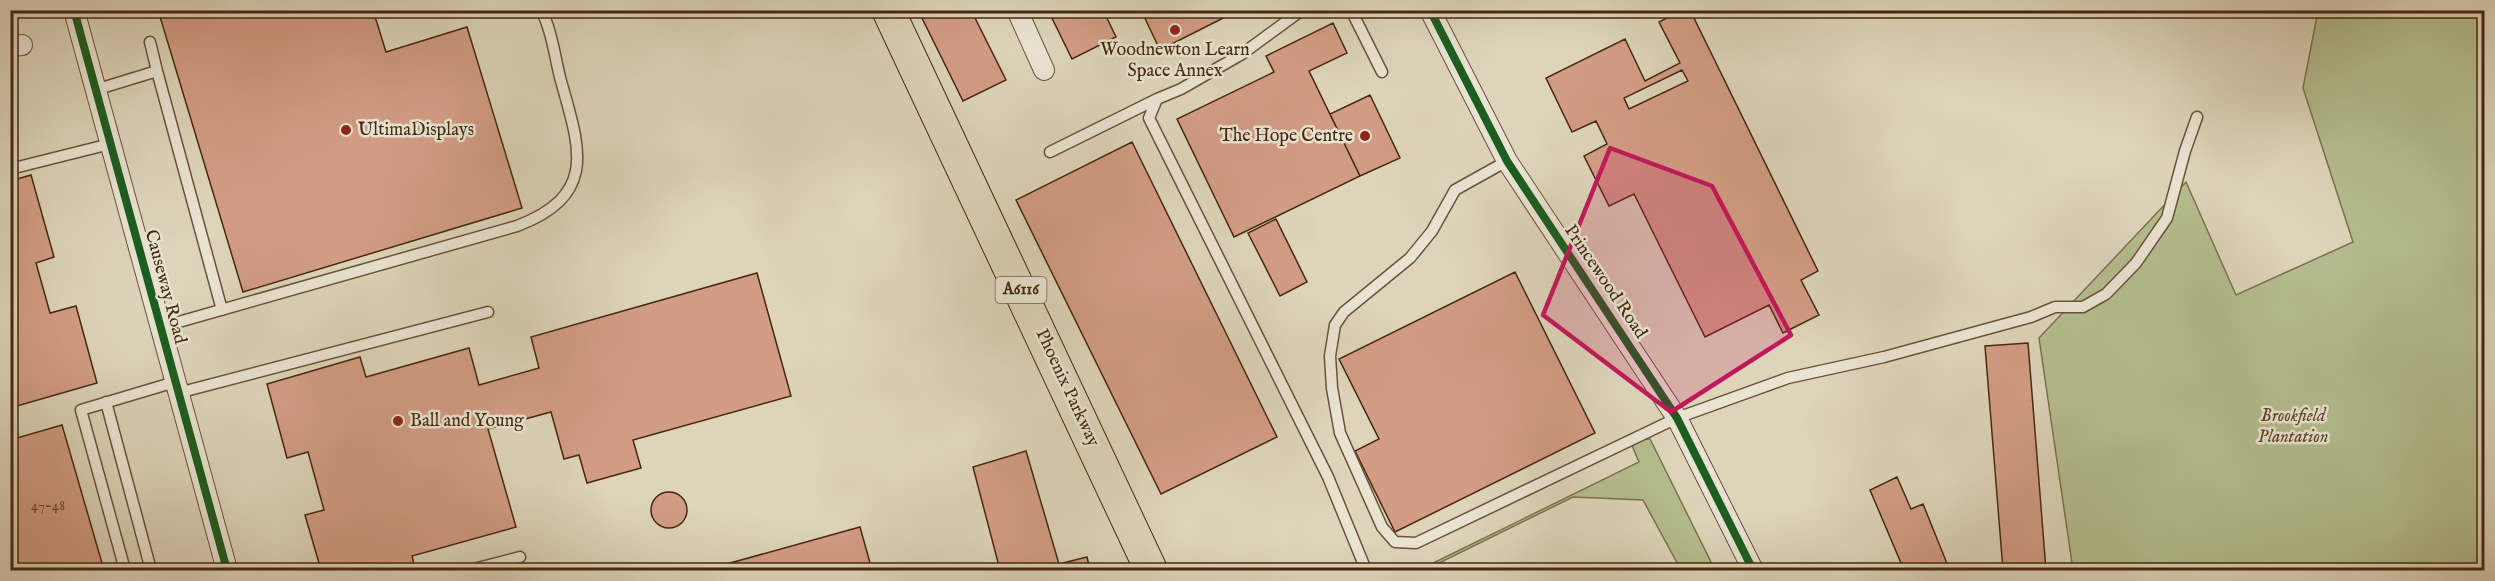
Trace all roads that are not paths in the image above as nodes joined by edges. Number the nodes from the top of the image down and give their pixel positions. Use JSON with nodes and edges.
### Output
{"nodes":[{"id":1,"x":74,"y":10,"type":"edge"},
{"id":2,"x":541,"y":10,"type":"edge"},
{"id":3,"x":888,"y":10,"type":"edge"},
{"id":4,"x":1017,"y":10,"type":"edge"},
{"id":5,"x":1302,"y":10,"type":"edge"},
{"id":6,"x":1351,"y":10,"type":"edge"},
{"id":7,"x":1430,"y":10,"type":"edge"},
{"id":8,"x":150,"y":42,"type":"dead end"},
{"id":9,"x":1044,"y":70,"type":"dead end"},
{"id":10,"x":157,"y":71,"type":"junction"},
{"id":11,"x":1382,"y":72,"type":"dead end"},
{"id":12,"x":95,"y":90,"type":"junction"},
{"id":13,"x":1157,"y":99,"type":"junction"},
{"id":14,"x":2197,"y":117,"type":"dead end"},
{"id":15,"x":110,"y":144,"type":"junction"},
{"id":16,"x":1050,"y":152,"type":"dead end"},
{"id":17,"x":1507,"y":161,"type":"junction"},
{"id":18,"x":10,"y":169,"type":"edge"},
{"id":19,"x":222,"y":310,"type":"junction"},
{"id":20,"x":488,"y":312,"type":"dead end"},
{"id":21,"x":161,"y":327,"type":"junction"},
{"id":22,"x":177,"y":387,"type":"junction"},
{"id":23,"x":106,"y":402,"type":"junction"},
{"id":24,"x":1677,"y":418,"type":"junction"},
{"id":25,"x":520,"y":557,"type":"dead end"},
{"id":26,"x":125,"y":570,"type":"edge"},
{"id":27,"x":151,"y":570,"type":"edge"},
{"id":28,"x":227,"y":570,"type":"edge"},
{"id":29,"x":470,"y":570,"type":"edge"},
{"id":30,"x":1151,"y":570,"type":"edge"},
{"id":31,"x":1366,"y":570,"type":"edge"},
{"id":32,"x":1753,"y":570,"type":"edge"}],
"edges":[{"from":1,"to":12,"type":"street","name":"Causeway Road"},
{"from":2,"to":19,"type":"lane"},
{"from":3,"to":30,"type":"main road","name":"Phoenix Parkway","number":"A6116"},
{"from":4,"to":9,"type":"street"},
{"from":5,"to":13,"type":"lane"},
{"from":6,"to":11,"type":"lane"},
{"from":7,"to":17,"type":"street","name":"Princewood Road"},
{"from":8,"to":10,"type":"lane"},
{"from":10,"to":12,"type":"lane"},
{"from":10,"to":19,"type":"lane"},
{"from":12,"to":15,"type":"street","name":"Causeway Road"},
{"from":13,"to":16,"type":"lane"},
{"from":13,"to":31,"type":"lane"},
{"from":14,"to":24,"type":"lane"},
{"from":15,"to":18,"type":"lane"},
{"from":15,"to":21,"type":"street","name":"Causeway Road"},
{"from":17,"to":24,"type":"street","name":"Princewood Road"},
{"from":17,"to":24,"type":"lane"},
{"from":19,"to":21,"type":"lane"},
{"from":20,"to":22,"type":"lane"},
{"from":21,"to":22,"type":"street","name":"Causeway Road"},
{"from":22,"to":23,"type":"lane"},
{"from":22,"to":28,"type":"street","name":"Causeway Road"},
{"from":23,"to":26,"type":"lane"},
{"from":23,"to":27,"type":"lane"},
{"from":24,"to":32,"type":"street","name":"Princewood Road"},
{"from":25,"to":29,"type":"lane"}]}
